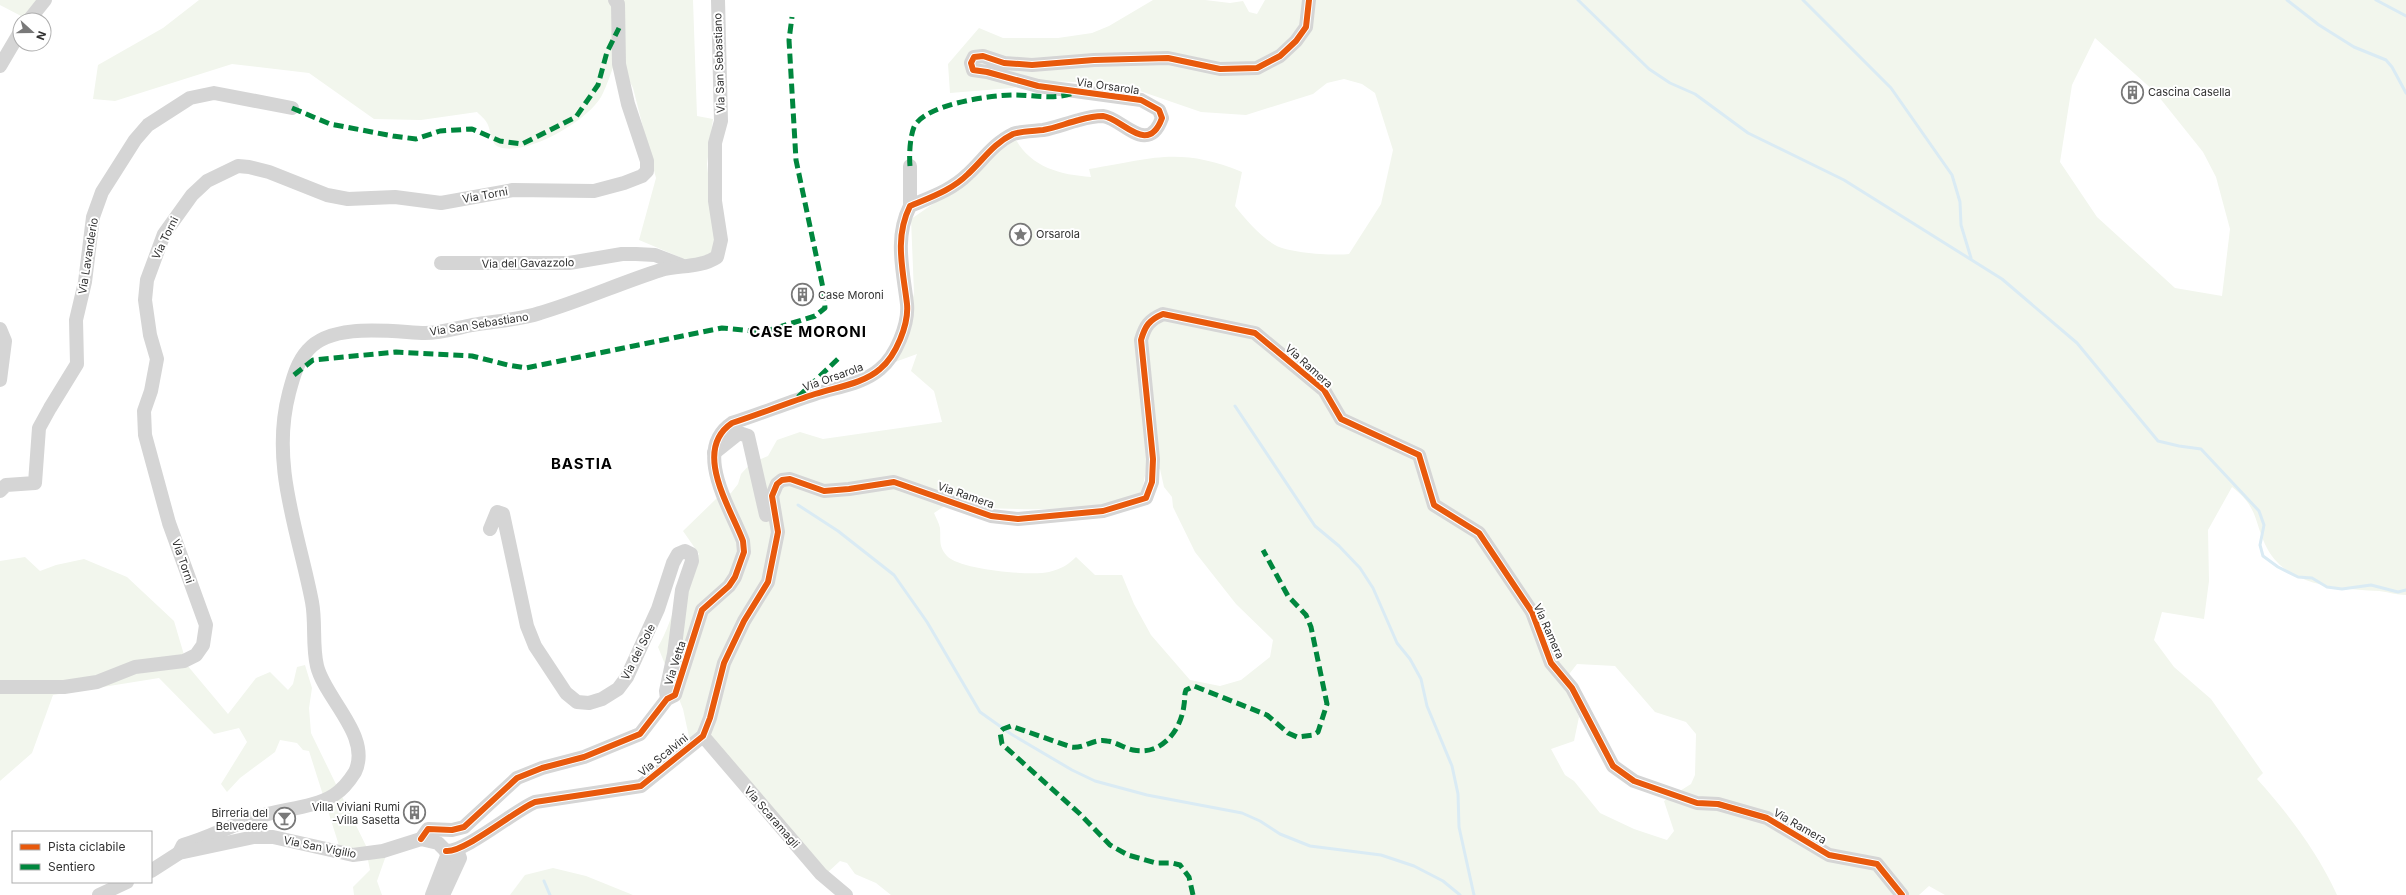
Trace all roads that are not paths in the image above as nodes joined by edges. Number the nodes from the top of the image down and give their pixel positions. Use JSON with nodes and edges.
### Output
{"nodes":[{"id":1,"x":45,"y":0,"type":"edge"},
{"id":2,"x":615,"y":0,"type":"edge"},
{"id":3,"x":718,"y":0,"type":"edge"},
{"id":4,"x":1309,"y":0,"type":"edge"},
{"id":5,"x":35,"y":12,"type":"edge"},
{"id":6,"x":12,"y":46,"type":"edge"},
{"id":7,"x":0,"y":66,"type":"edge"},
{"id":8,"x":292,"y":108,"type":"dead end"},
{"id":9,"x":910,"y":166,"type":"dead end"},
{"id":10,"x":910,"y":206,"type":"junction"},
{"id":11,"x":441,"y":263,"type":"dead end"},
{"id":12,"x":684,"y":266,"type":"junction"},
{"id":13,"x":0,"y":329,"type":"edge"},
{"id":14,"x":0,"y":380,"type":"edge"},
{"id":15,"x":724,"y":429,"type":"joint"},
{"id":16,"x":714,"y":453,"type":"junction"},
{"id":17,"x":0,"y":491,"type":"edge"},
{"id":18,"x":490,"y":529,"type":"dead end"},
{"id":19,"x":775,"y":547,"type":"junction"},
{"id":20,"x":0,"y":687,"type":"edge"},
{"id":21,"x":667,"y":699,"type":"junction"},
{"id":22,"x":703,"y":736,"type":"junction"},
{"id":23,"x":421,"y":839,"type":"junction"},
{"id":24,"x":449,"y":851,"type":"junction"},
{"id":25,"x":179,"y":853,"type":"junction"},
{"id":26,"x":152,"y":869,"type":"edge"},
{"id":27,"x":125,"y":883,"type":"edge"},
{"id":28,"x":99,"y":895,"type":"edge"},
{"id":29,"x":432,"y":895,"type":"edge"},
{"id":30,"x":443,"y":895,"type":"edge"},
{"id":31,"x":846,"y":895,"type":"edge"},
{"id":32,"x":1902,"y":895,"type":"edge"}],
"edges":[{"from":1,"to":5,"type":"street"},
{"from":2,"to":20,"type":"street","name":"Via Torni"},
{"from":3,"to":12,"type":"street","name":"Via San Sebastiano"},
{"from":4,"to":10,"type":"street","name":"Via Orsarola"},
{"from":6,"to":7,"type":"street"},
{"from":8,"to":17,"type":"street","name":"Via Lavanderio"},
{"from":9,"to":10,"type":"street"},
{"from":10,"to":15,"type":"street","name":"Via Orsarola"},
{"from":11,"to":12,"type":"street","name":"Via del Gavazzolo"},
{"from":12,"to":25,"type":"street","name":"Via San Sebastiano"},
{"from":13,"to":14,"type":"street"},
{"from":15,"to":16,"type":"street","name":"Via Vetta"},
{"from":16,"to":19,"type":"street","name":"Via Scalvini"},
{"from":16,"to":21,"type":"street","name":"Via Vetta"},
{"from":18,"to":21,"type":"street","name":"Via del Sole"},
{"from":19,"to":22,"type":"street","name":"Via Scalvini"},
{"from":19,"to":32,"type":"street","name":"Via Ramera"},
{"from":21,"to":23,"type":"street","name":"Via Vetta"},
{"from":22,"to":24,"type":"street","name":"Via Scalvini"},
{"from":22,"to":31,"type":"street","name":"Via Scaramagli"},
{"from":23,"to":24,"type":"street"},
{"from":23,"to":25,"type":"street","name":"Via San Vigilio"},
{"from":24,"to":29,"type":"street"},
{"from":24,"to":30,"type":"street"},
{"from":25,"to":26,"type":"street","name":"Via San Vigilio"},
{"from":27,"to":28,"type":"street"}]}
